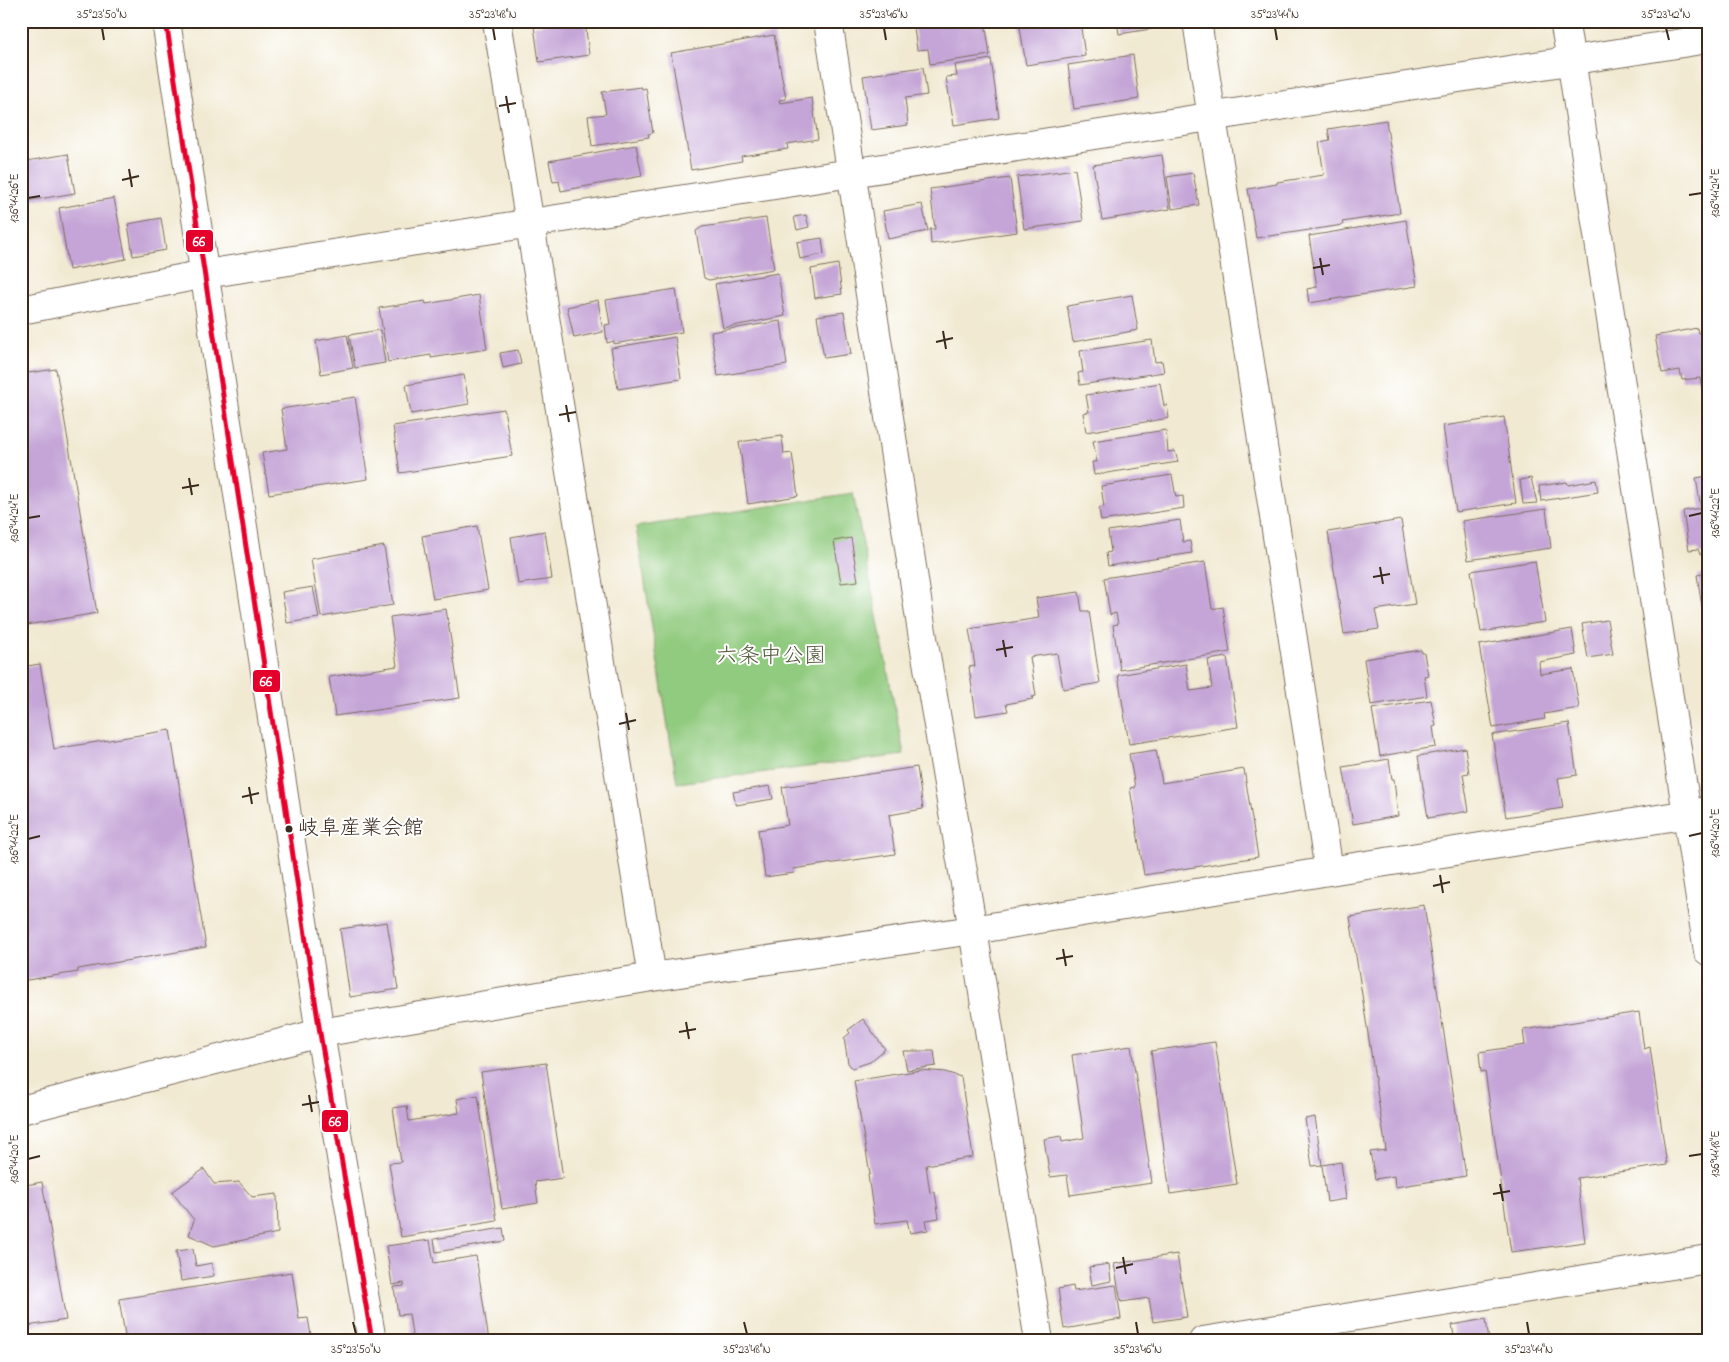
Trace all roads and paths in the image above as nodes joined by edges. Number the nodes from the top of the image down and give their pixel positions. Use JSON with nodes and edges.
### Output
{"nodes":[{"id":1,"x":166,"y":21,"type":"edge"},
{"id":2,"x":497,"y":21,"type":"edge"},
{"id":3,"x":828,"y":21,"type":"edge"},
{"id":4,"x":1197,"y":21,"type":"edge"},
{"id":5,"x":1564,"y":21,"type":"edge"},
{"id":6,"x":1708,"y":39,"type":"edge"},
{"id":7,"x":1571,"y":59,"type":"junction"},
{"id":8,"x":1212,"y":116,"type":"junction"},
{"id":9,"x":851,"y":173,"type":"junction"},
{"id":10,"x":529,"y":224,"type":"junction"},
{"id":11,"x":205,"y":274,"type":"junction"},
{"id":12,"x":21,"y":310,"type":"edge"},
{"id":13,"x":1697,"y":813,"type":"edge"},
{"id":14,"x":1329,"y":871,"type":"junction"},
{"id":15,"x":973,"y":930,"type":"junction"},
{"id":16,"x":1708,"y":951,"type":"edge"},
{"id":17,"x":652,"y":977,"type":"junction"},
{"id":18,"x":320,"y":1033,"type":"junction"},
{"id":19,"x":21,"y":1110,"type":"edge"},
{"id":20,"x":1708,"y":1259,"type":"edge"},
{"id":21,"x":372,"y":1341,"type":"edge"},
{"id":22,"x":1039,"y":1341,"type":"edge"},
{"id":23,"x":1203,"y":1341,"type":"edge"}],
"edges":[{"from":1,"to":11,"type":"street"},
{"from":2,"to":10,"type":"street"},
{"from":3,"to":9,"type":"street"},
{"from":4,"to":8,"type":"street"},
{"from":5,"to":7,"type":"street"},
{"from":6,"to":7,"type":"street"},
{"from":7,"to":8,"type":"street"},
{"from":7,"to":13,"type":"street"},
{"from":8,"to":9,"type":"street"},
{"from":8,"to":14,"type":"street"},
{"from":9,"to":10,"type":"street"},
{"from":9,"to":15,"type":"street"},
{"from":10,"to":11,"type":"street"},
{"from":10,"to":17,"type":"street"},
{"from":11,"to":12,"type":"street"},
{"from":11,"to":18,"type":"street"},
{"from":13,"to":14,"type":"street"},
{"from":13,"to":16,"type":"street"},
{"from":14,"to":15,"type":"street"},
{"from":15,"to":17,"type":"street"},
{"from":15,"to":22,"type":"street"},
{"from":17,"to":18,"type":"street"},
{"from":18,"to":19,"type":"street"},
{"from":18,"to":21,"type":"street"},
{"from":20,"to":23,"type":"street"}]}
